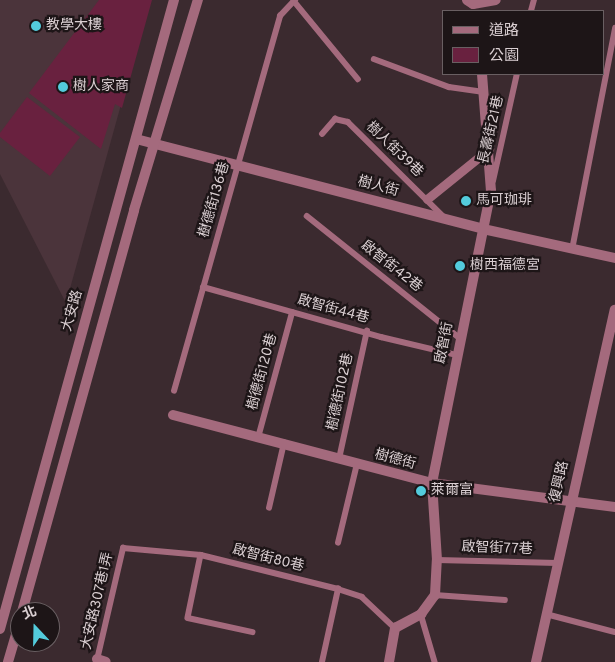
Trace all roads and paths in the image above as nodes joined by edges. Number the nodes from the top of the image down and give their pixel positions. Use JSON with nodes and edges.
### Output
{"nodes":[{"id":1,"x":174,"y":0,"type":"edge"},
{"id":2,"x":198,"y":0,"type":"edge"},
{"id":3,"x":496,"y":0,"type":"edge"},
{"id":4,"x":295,"y":1,"type":"edge"},
{"id":5,"x":471,"y":5,"type":"edge"},
{"id":6,"x":615,"y":28,"type":"edge"},
{"id":7,"x":374,"y":59,"type":"dead end"},
{"id":8,"x":482,"y":75,"type":"edge"},
{"id":9,"x":518,"y":75,"type":"edge"},
{"id":10,"x":358,"y":79,"type":"dead end"},
{"id":11,"x":484,"y":92,"type":"junction"},
{"id":12,"x":322,"y":134,"type":"dead end"},
{"id":13,"x":136,"y":139,"type":"junction"},
{"id":14,"x":154,"y":142,"type":"junction"},
{"id":15,"x":489,"y":149,"type":"junction"},
{"id":16,"x":238,"y":165,"type":"junction"},
{"id":17,"x":491,"y":191,"type":"junction"},
{"id":18,"x":428,"y":199,"type":"junction"},
{"id":19,"x":307,"y":216,"type":"dead end"},
{"id":20,"x":446,"y":219,"type":"junction"},
{"id":21,"x":483,"y":229,"type":"junction"},
{"id":22,"x":572,"y":250,"type":"junction"},
{"id":23,"x":615,"y":258,"type":"edge"},
{"id":24,"x":203,"y":287,"type":"junction"},
{"id":25,"x":615,"y":310,"type":"edge"},
{"id":26,"x":292,"y":312,"type":"junction"},
{"id":27,"x":367,"y":331,"type":"junction"},
{"id":28,"x":460,"y":338,"type":"junction"},
{"id":29,"x":457,"y":354,"type":"junction"},
{"id":30,"x":174,"y":391,"type":"dead end"},
{"id":31,"x":173,"y":415,"type":"dead end"},
{"id":32,"x":258,"y":438,"type":"junction"},
{"id":33,"x":284,"y":443,"type":"junction"},
{"id":34,"x":339,"y":459,"type":"junction"},
{"id":35,"x":357,"y":464,"type":"junction"},
{"id":36,"x":432,"y":483,"type":"junction"},
{"id":37,"x":570,"y":502,"type":"junction"},
{"id":38,"x":269,"y":508,"type":"dead end"},
{"id":39,"x":615,"y":508,"type":"edge"},
{"id":40,"x":338,"y":543,"type":"dead end"},
{"id":41,"x":123,"y":548,"type":"joint"},
{"id":42,"x":201,"y":555,"type":"junction"},
{"id":43,"x":437,"y":560,"type":"junction"},
{"id":44,"x":556,"y":563,"type":"junction"},
{"id":45,"x":338,"y":589,"type":"junction"},
{"id":46,"x":435,"y":595,"type":"junction"},
{"id":47,"x":505,"y":600,"type":"dead end"},
{"id":48,"x":25,"y":602,"type":"edge"},
{"id":49,"x":421,"y":614,"type":"junction"},
{"id":50,"x":546,"y":614,"type":"junction"},
{"id":51,"x":395,"y":628,"type":"junction"},
{"id":52,"x":0,"y":629,"type":"edge"},
{"id":53,"x":252,"y":632,"type":"dead end"},
{"id":54,"x":615,"y":632,"type":"edge"},
{"id":55,"x":100,"y":661,"type":"edge"},
{"id":56,"x":322,"y":662,"type":"edge"},
{"id":57,"x":389,"y":662,"type":"edge"},
{"id":58,"x":435,"y":662,"type":"edge"},
{"id":59,"x":536,"y":662,"type":"edge"}],
"edges":[{"from":1,"to":13,"type":"street","name":"大安路"},
{"from":2,"to":14,"type":"street"},
{"from":3,"to":5,"type":"street"},
{"from":4,"to":10,"type":"lane"},
{"from":4,"to":16,"type":"lane","name":"樹德街136巷"},
{"from":6,"to":22,"type":"lane"},
{"from":7,"to":11,"type":"lane"},
{"from":8,"to":11,"type":"street","name":"啟智街"},
{"from":9,"to":17,"type":"lane","name":"長壽街21巷"},
{"from":11,"to":15,"type":"street","name":"啟智街"},
{"from":12,"to":18,"type":"lane","name":"樹人街39巷"},
{"from":13,"to":14,"type":"street","name":"樹人街"},
{"from":13,"to":52,"type":"street","name":"大安路"},
{"from":14,"to":16,"type":"street","name":"樹人街"},
{"from":14,"to":48,"type":"street"},
{"from":15,"to":17,"type":"street","name":"啟智街"},
{"from":15,"to":18,"type":"street"},
{"from":16,"to":20,"type":"street","name":"樹人街"},
{"from":16,"to":24,"type":"lane","name":"樹德街136巷"},
{"from":17,"to":21,"type":"street","name":"啟智街"},
{"from":18,"to":20,"type":"lane","name":"樹人街39巷"},
{"from":19,"to":28,"type":"lane","name":"啟智街42巷"},
{"from":20,"to":21,"type":"street","name":"樹人街"},
{"from":21,"to":22,"type":"street","name":"樹人街"},
{"from":21,"to":28,"type":"street","name":"啟智街"},
{"from":22,"to":23,"type":"street","name":"樹人街"},
{"from":24,"to":26,"type":"lane","name":"啟智街44巷"},
{"from":24,"to":30,"type":"lane","name":"樹德街136巷"},
{"from":25,"to":37,"type":"street","name":"復興路"},
{"from":26,"to":27,"type":"lane","name":"啟智街44巷"},
{"from":26,"to":32,"type":"lane","name":"樹德街120巷"},
{"from":27,"to":29,"type":"lane","name":"啟智街44巷"},
{"from":27,"to":34,"type":"lane","name":"樹德街102巷"},
{"from":28,"to":29,"type":"street","name":"啟智街"},
{"from":29,"to":36,"type":"street","name":"啟智街"},
{"from":31,"to":32,"type":"street","name":"樹德街"},
{"from":32,"to":33,"type":"street","name":"樹德街"},
{"from":33,"to":34,"type":"street","name":"樹德街"},
{"from":33,"to":38,"type":"lane"},
{"from":34,"to":35,"type":"street","name":"樹德街"},
{"from":35,"to":36,"type":"street","name":"樹德街"},
{"from":35,"to":40,"type":"lane"},
{"from":36,"to":37,"type":"street","name":"樹德街"},
{"from":36,"to":43,"type":"street","name":"啟智街"},
{"from":37,"to":39,"type":"street","name":"樹德街"},
{"from":37,"to":44,"type":"street","name":"復興路"},
{"from":41,"to":42,"type":"lane","name":"啟智街80巷"},
{"from":41,"to":55,"type":"lane","name":"大安路307巷1弄"},
{"from":42,"to":45,"type":"lane","name":"啟智街80巷"},
{"from":42,"to":53,"type":"lane"},
{"from":43,"to":44,"type":"lane","name":"啟智街77巷"},
{"from":43,"to":46,"type":"street","name":"啟智街"},
{"from":44,"to":50,"type":"street","name":"復興路"},
{"from":45,"to":51,"type":"lane","name":"啟智街80巷"},
{"from":45,"to":56,"type":"lane"},
{"from":46,"to":47,"type":"lane"},
{"from":46,"to":49,"type":"street"},
{"from":49,"to":51,"type":"street"},
{"from":49,"to":58,"type":"lane"},
{"from":50,"to":54,"type":"lane"},
{"from":50,"to":59,"type":"street","name":"復興路"},
{"from":51,"to":57,"type":"street"}]}
